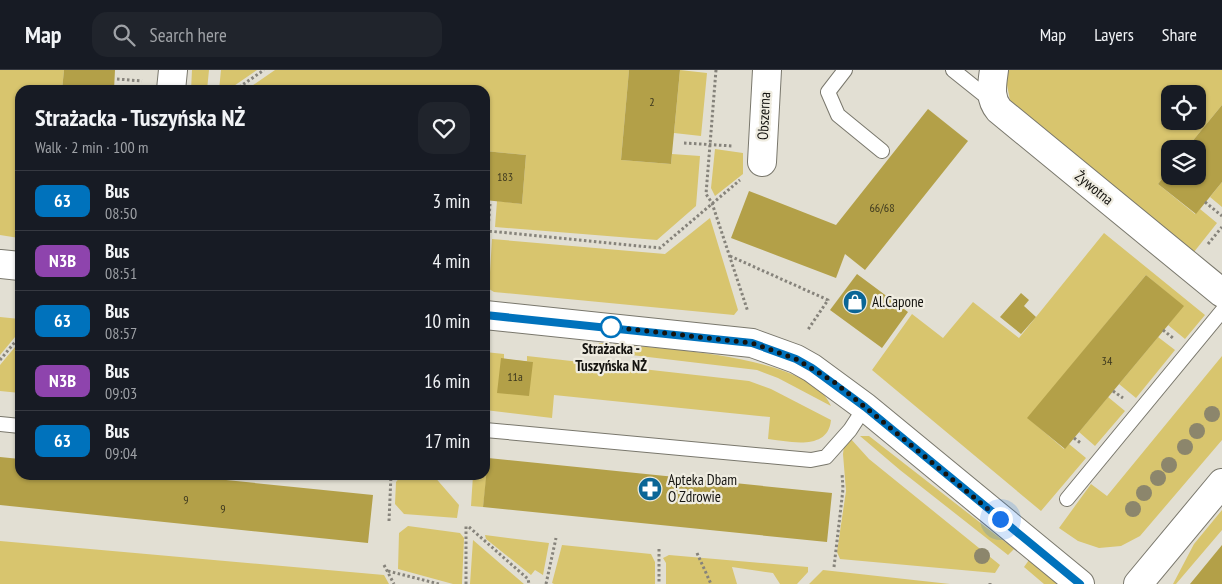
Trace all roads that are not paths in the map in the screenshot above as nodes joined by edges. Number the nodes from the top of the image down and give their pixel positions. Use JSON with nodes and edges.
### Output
{"nodes":[{"id":1,"x":173,"y":70,"type":"edge"},
{"id":2,"x":767,"y":70,"type":"edge"},
{"id":3,"x":845,"y":70,"type":"edge"},
{"id":4,"x":953,"y":70,"type":"edge"},
{"id":5,"x":994,"y":70,"type":"edge"},
{"id":6,"x":160,"y":85,"type":"edge"},
{"id":7,"x":992,"y":102,"type":"junction"},
{"id":8,"x":882,"y":151,"type":"dead end"},
{"id":9,"x":762,"y":162,"type":"road end"},
{"id":10,"x":0,"y":264,"type":"edge"},
{"id":11,"x":15,"y":266,"type":"edge"},
{"id":12,"x":1222,"y":293,"type":"edge"},
{"id":13,"x":1222,"y":311,"type":"edge"},
{"id":14,"x":490,"y":316,"type":"edge"},
{"id":15,"x":865,"y":407,"type":"junction"},
{"id":16,"x":0,"y":424,"type":"edge"},
{"id":17,"x":15,"y":426,"type":"edge"},
{"id":18,"x":490,"y":430,"type":"edge"},
{"id":19,"x":1222,"y":483,"type":"edge"},
{"id":20,"x":1067,"y":499,"type":"dead end"},
{"id":21,"x":1080,"y":584,"type":"edge"},
{"id":22,"x":1138,"y":584,"type":"edge"}],
"edges":[{"from":1,"to":6,"type":"street"},
{"from":2,"to":9,"type":"street","name":"Obszerna"},
{"from":3,"to":8,"type":"lane"},
{"from":4,"to":7,"type":"lane"},
{"from":5,"to":7,"type":"street"},
{"from":7,"to":12,"type":"street","name":"Żywotna"},
{"from":10,"to":11,"type":"street"},
{"from":13,"to":20,"type":"lane"},
{"from":14,"to":15,"type":"street"},
{"from":15,"to":18,"type":"lane"},
{"from":15,"to":21,"type":"street"},
{"from":16,"to":17,"type":"lane"},
{"from":19,"to":22,"type":"street"}]}
